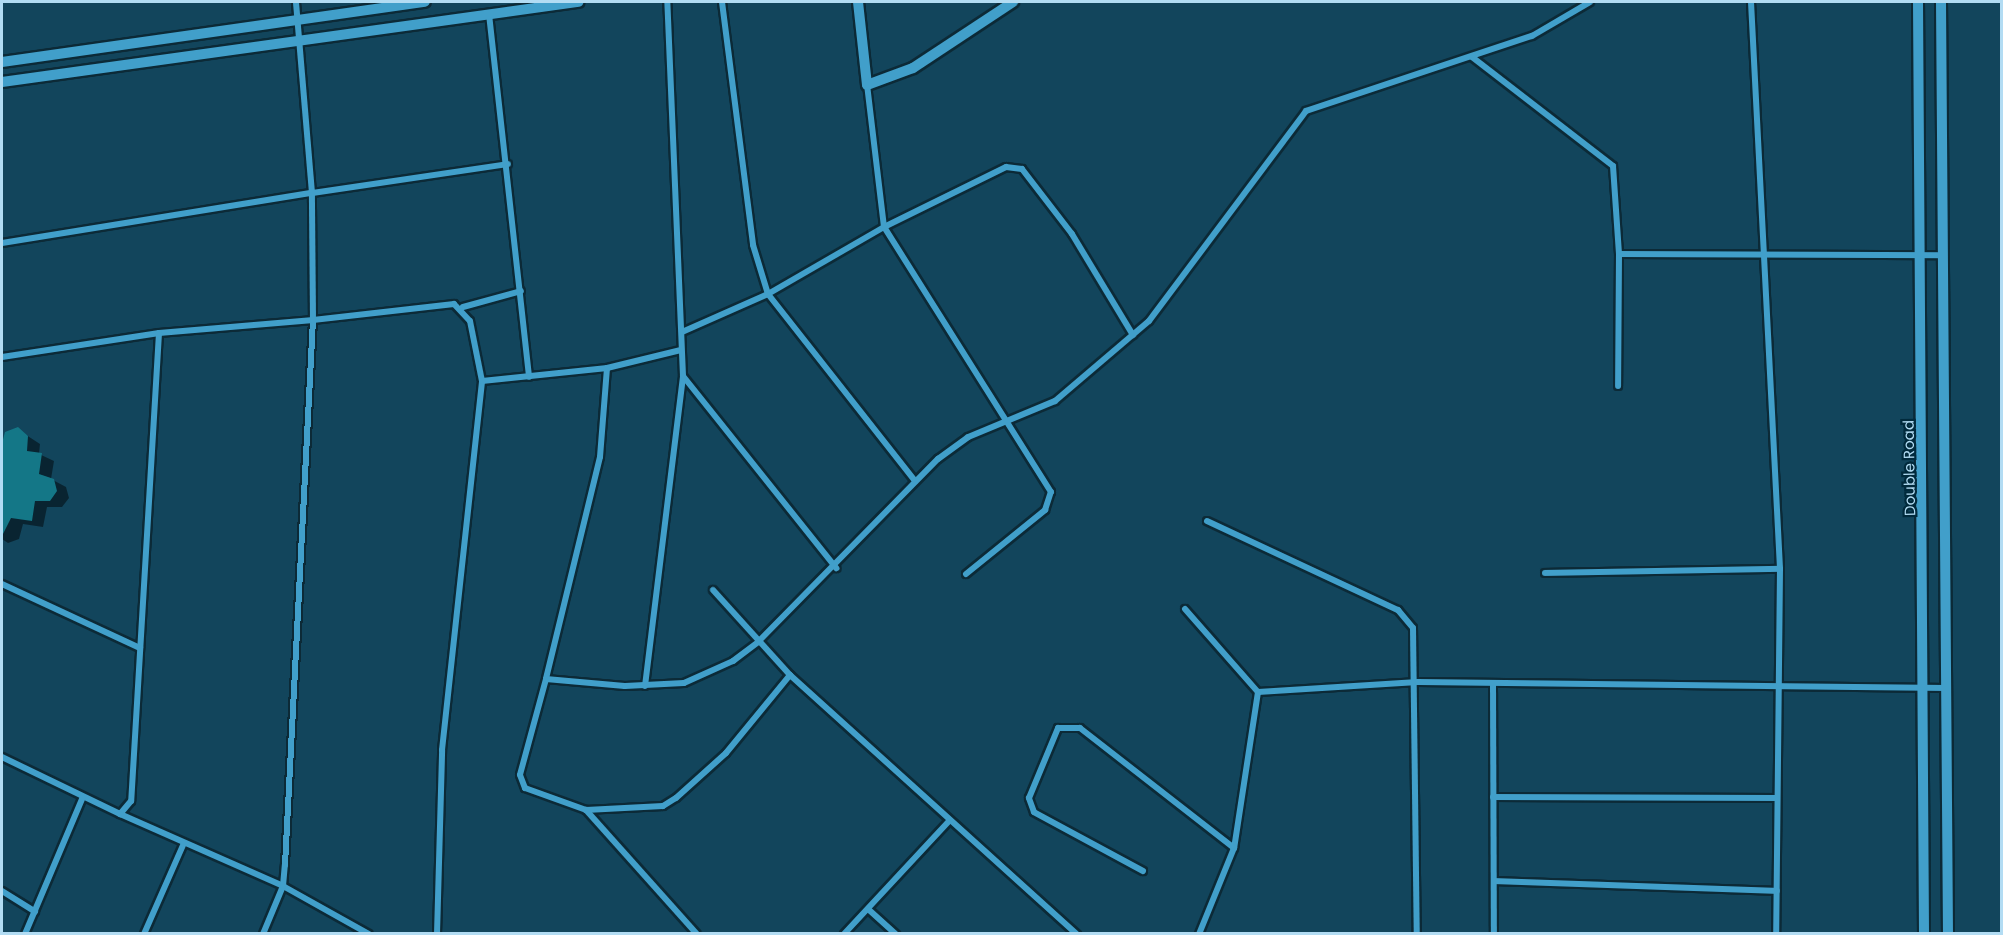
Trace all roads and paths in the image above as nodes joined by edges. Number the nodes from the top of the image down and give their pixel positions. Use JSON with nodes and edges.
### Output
{"nodes":[{"id":1,"x":296,"y":2,"type":"edge"},
{"id":2,"x":425,"y":2,"type":"edge"},
{"id":3,"x":578,"y":2,"type":"edge"},
{"id":4,"x":667,"y":2,"type":"edge"},
{"id":5,"x":722,"y":2,"type":"edge"},
{"id":6,"x":858,"y":2,"type":"edge"},
{"id":7,"x":1012,"y":2,"type":"edge"},
{"id":8,"x":1590,"y":2,"type":"edge"},
{"id":9,"x":1751,"y":2,"type":"edge"},
{"id":10,"x":1918,"y":2,"type":"edge"},
{"id":11,"x":1941,"y":2,"type":"edge"},
{"id":12,"x":489,"y":14,"type":"junction"},
{"id":13,"x":299,"y":20,"type":"junction"},
{"id":14,"x":297,"y":40,"type":"junction"},
{"id":15,"x":1472,"y":57,"type":"junction"},
{"id":16,"x":2,"y":63,"type":"edge"},
{"id":17,"x":2,"y":82,"type":"edge"},
{"id":18,"x":867,"y":85,"type":"junction"},
{"id":19,"x":508,"y":164,"type":"junction"},
{"id":20,"x":312,"y":193,"type":"junction"},
{"id":21,"x":884,"y":227,"type":"junction"},
{"id":22,"x":2,"y":243,"type":"edge"},
{"id":23,"x":1763,"y":251,"type":"junction"},
{"id":24,"x":1619,"y":254,"type":"junction"},
{"id":25,"x":1945,"y":255,"type":"junction"},
{"id":26,"x":1922,"y":256,"type":"junction"},
{"id":27,"x":521,"y":291,"type":"junction"},
{"id":28,"x":768,"y":294,"type":"junction"},
{"id":29,"x":463,"y":307,"type":"junction"},
{"id":30,"x":313,"y":320,"type":"junction"},
{"id":31,"x":681,"y":332,"type":"junction"},
{"id":32,"x":159,"y":333,"type":"junction"},
{"id":33,"x":1133,"y":335,"type":"junction"},
{"id":34,"x":681,"y":350,"type":"junction"},
{"id":35,"x":2,"y":357,"type":"edge"},
{"id":36,"x":607,"y":368,"type":"junction"},
{"id":37,"x":530,"y":376,"type":"junction"},
{"id":38,"x":683,"y":376,"type":"junction"},
{"id":39,"x":482,"y":381,"type":"junction"},
{"id":40,"x":1618,"y":386,"type":"dead end"},
{"id":41,"x":1010,"y":420,"type":"junction"},
{"id":42,"x":915,"y":481,"type":"junction"},
{"id":43,"x":1207,"y":521,"type":"dead end"},
{"id":44,"x":836,"y":568,"type":"junction"},
{"id":45,"x":1780,"y":569,"type":"junction"},
{"id":46,"x":1545,"y":573,"type":"dead end"},
{"id":47,"x":966,"y":574,"type":"dead end"},
{"id":48,"x":2,"y":584,"type":"edge"},
{"id":49,"x":713,"y":590,"type":"dead end"},
{"id":50,"x":1185,"y":609,"type":"dead end"},
{"id":51,"x":761,"y":639,"type":"junction"},
{"id":52,"x":140,"y":648,"type":"junction"},
{"id":53,"x":790,"y":675,"type":"junction"},
{"id":54,"x":546,"y":679,"type":"junction"},
{"id":55,"x":1418,"y":682,"type":"junction"},
{"id":56,"x":1493,"y":683,"type":"junction"},
{"id":57,"x":645,"y":686,"type":"junction"},
{"id":58,"x":1775,"y":688,"type":"junction"},
{"id":59,"x":1948,"y":688,"type":"junction"},
{"id":60,"x":1926,"y":689,"type":"junction"},
{"id":61,"x":1258,"y":692,"type":"junction"},
{"id":62,"x":2,"y":757,"type":"edge"},
{"id":63,"x":83,"y":797,"type":"junction"},
{"id":64,"x":1493,"y":797,"type":"junction"},
{"id":65,"x":1775,"y":798,"type":"junction"},
{"id":66,"x":586,"y":810,"type":"junction"},
{"id":67,"x":120,"y":814,"type":"junction"},
{"id":68,"x":948,"y":822,"type":"junction"},
{"id":69,"x":184,"y":843,"type":"junction"},
{"id":70,"x":1234,"y":848,"type":"junction"},
{"id":71,"x":1143,"y":871,"type":"dead end"},
{"id":72,"x":1496,"y":881,"type":"junction"},
{"id":73,"x":283,"y":886,"type":"junction"},
{"id":74,"x":2,"y":891,"type":"edge"},
{"id":75,"x":1777,"y":891,"type":"junction"},
{"id":76,"x":868,"y":909,"type":"junction"},
{"id":77,"x":35,"y":912,"type":"junction"},
{"id":78,"x":25,"y":933,"type":"edge"},
{"id":79,"x":144,"y":933,"type":"edge"},
{"id":80,"x":263,"y":933,"type":"edge"},
{"id":81,"x":369,"y":933,"type":"edge"},
{"id":82,"x":437,"y":933,"type":"edge"},
{"id":83,"x":697,"y":933,"type":"edge"},
{"id":84,"x":844,"y":933,"type":"edge"},
{"id":85,"x":896,"y":933,"type":"edge"},
{"id":86,"x":1077,"y":933,"type":"edge"},
{"id":87,"x":1199,"y":933,"type":"edge"},
{"id":88,"x":1417,"y":933,"type":"edge"},
{"id":89,"x":1494,"y":933,"type":"edge"},
{"id":90,"x":1776,"y":933,"type":"edge"},
{"id":91,"x":1924,"y":933,"type":"edge"},
{"id":92,"x":1948,"y":933,"type":"edge"}],
"edges":[{"from":1,"to":13,"type":"street"},
{"from":2,"to":13,"type":"street"},
{"from":3,"to":12,"type":"street"},
{"from":4,"to":31,"type":"street"},
{"from":5,"to":28,"type":"street"},
{"from":6,"to":18,"type":"street"},
{"from":7,"to":18,"type":"street"},
{"from":8,"to":15,"type":"street"},
{"from":9,"to":23,"type":"street"},
{"from":10,"to":26,"type":"street","name":"Double Road"},
{"from":11,"to":25,"type":"street"},
{"from":12,"to":14,"type":"street"},
{"from":12,"to":19,"type":"street"},
{"from":13,"to":14,"type":"street"},
{"from":13,"to":16,"type":"street"},
{"from":14,"to":17,"type":"street"},
{"from":14,"to":20,"type":"street"},
{"from":15,"to":24,"type":"street"},
{"from":15,"to":33,"type":"street"},
{"from":18,"to":21,"type":"street"},
{"from":19,"to":20,"type":"street"},
{"from":19,"to":27,"type":"street"},
{"from":20,"to":22,"type":"street"},
{"from":20,"to":30,"type":"street"},
{"from":21,"to":28,"type":"street"},
{"from":21,"to":33,"type":"street"},
{"from":21,"to":41,"type":"street"},
{"from":23,"to":24,"type":"street"},
{"from":23,"to":26,"type":"street"},
{"from":23,"to":45,"type":"street"},
{"from":24,"to":40,"type":"street"},
{"from":25,"to":26,"type":"street"},
{"from":25,"to":59,"type":"street"},
{"from":26,"to":60,"type":"street","name":"Double Road"},
{"from":27,"to":29,"type":"street"},
{"from":27,"to":37,"type":"street"},
{"from":28,"to":31,"type":"street"},
{"from":28,"to":42,"type":"street"},
{"from":29,"to":30,"type":"street"},
{"from":29,"to":39,"type":"street"},
{"from":30,"to":32,"type":"street"},
{"from":30,"to":73,"type":"street"},
{"from":31,"to":34,"type":"street"},
{"from":32,"to":35,"type":"street"},
{"from":32,"to":52,"type":"street"},
{"from":33,"to":41,"type":"street"},
{"from":34,"to":36,"type":"street"},
{"from":34,"to":38,"type":"street"},
{"from":36,"to":37,"type":"street"},
{"from":36,"to":54,"type":"street"},
{"from":37,"to":39,"type":"street"},
{"from":38,"to":44,"type":"street"},
{"from":38,"to":57,"type":"street"},
{"from":39,"to":82,"type":"street"},
{"from":41,"to":42,"type":"street"},
{"from":41,"to":47,"type":"street"},
{"from":42,"to":44,"type":"street"},
{"from":43,"to":55,"type":"street"},
{"from":44,"to":51,"type":"street"},
{"from":45,"to":46,"type":"street"},
{"from":45,"to":58,"type":"street"},
{"from":48,"to":52,"type":"street"},
{"from":49,"to":51,"type":"street"},
{"from":50,"to":61,"type":"street"},
{"from":51,"to":53,"type":"street"},
{"from":51,"to":57,"type":"street"},
{"from":52,"to":67,"type":"street"},
{"from":53,"to":66,"type":"street"},
{"from":53,"to":68,"type":"street"},
{"from":54,"to":57,"type":"street"},
{"from":54,"to":66,"type":"street"},
{"from":55,"to":56,"type":"street"},
{"from":55,"to":61,"type":"street"},
{"from":55,"to":88,"type":"street"},
{"from":56,"to":58,"type":"street"},
{"from":56,"to":64,"type":"street"},
{"from":58,"to":60,"type":"street"},
{"from":58,"to":65,"type":"street"},
{"from":59,"to":60,"type":"street"},
{"from":59,"to":92,"type":"street"},
{"from":60,"to":91,"type":"street","name":"Double Road"},
{"from":61,"to":70,"type":"street"},
{"from":62,"to":63,"type":"street"},
{"from":63,"to":67,"type":"street"},
{"from":63,"to":77,"type":"street"},
{"from":64,"to":65,"type":"street"},
{"from":64,"to":72,"type":"street"},
{"from":65,"to":75,"type":"street"},
{"from":66,"to":83,"type":"street"},
{"from":67,"to":69,"type":"street"},
{"from":68,"to":76,"type":"street"},
{"from":68,"to":86,"type":"street"},
{"from":69,"to":73,"type":"street"},
{"from":69,"to":79,"type":"street"},
{"from":70,"to":71,"type":"street"},
{"from":70,"to":87,"type":"street"},
{"from":72,"to":75,"type":"street"},
{"from":72,"to":89,"type":"street"},
{"from":73,"to":80,"type":"street"},
{"from":73,"to":81,"type":"street"},
{"from":74,"to":77,"type":"street"},
{"from":75,"to":90,"type":"street"},
{"from":76,"to":84,"type":"street"},
{"from":76,"to":85,"type":"street"},
{"from":77,"to":78,"type":"street"}]}
